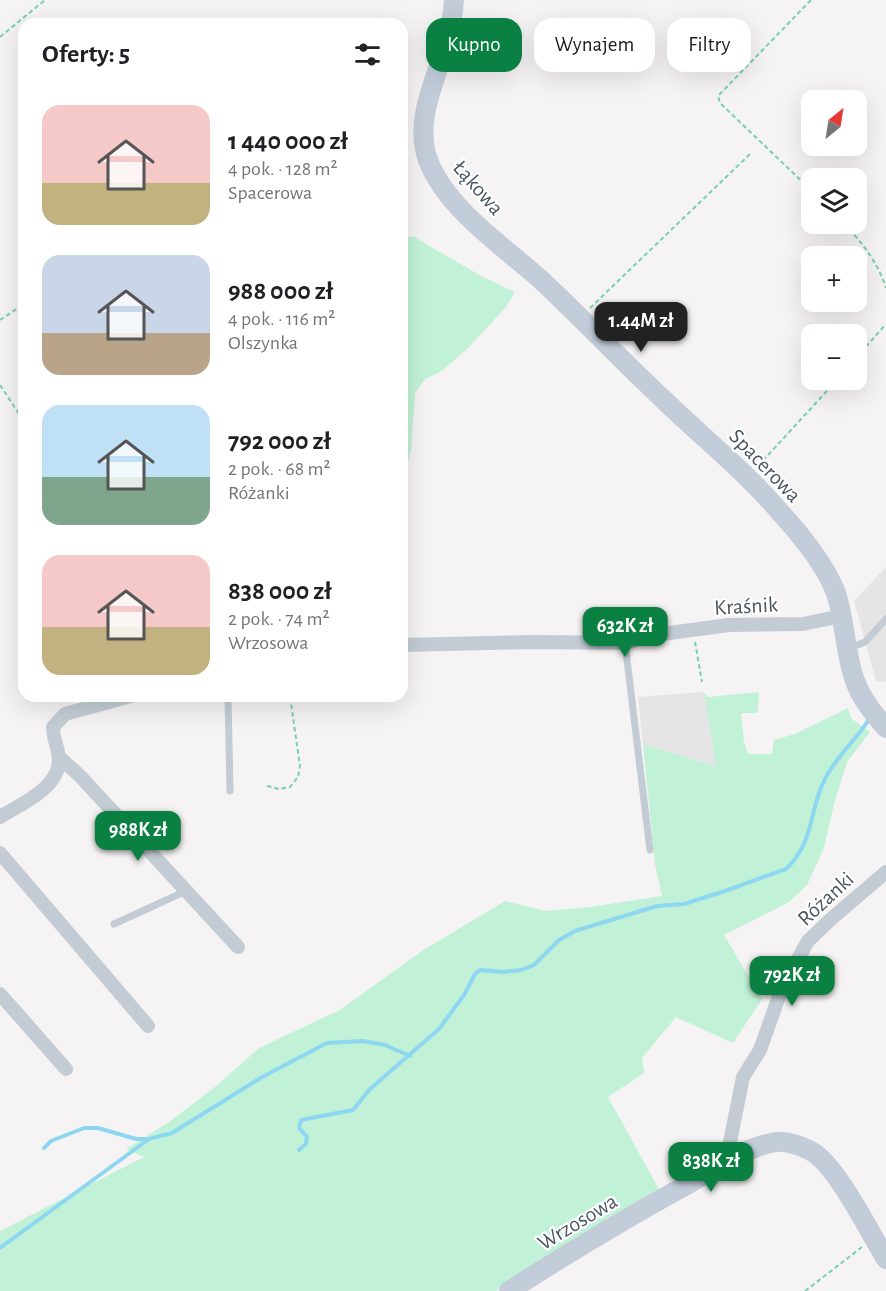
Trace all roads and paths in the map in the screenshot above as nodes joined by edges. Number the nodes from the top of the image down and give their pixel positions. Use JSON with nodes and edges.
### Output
{"nodes":[{"id":1,"x":45,"y":0,"type":"edge"},
{"id":2,"x":454,"y":0,"type":"edge"},
{"id":3,"x":811,"y":0,"type":"edge"},
{"id":4,"x":23,"y":18,"type":"edge"},
{"id":5,"x":18,"y":22,"type":"edge"},
{"id":6,"x":0,"y":37,"type":"edge"},
{"id":7,"x":750,"y":154,"type":"dead end"},
{"id":8,"x":801,"y":181,"type":"edge"},
{"id":9,"x":854,"y":234,"type":"edge"},
{"id":10,"x":541,"y":280,"type":"joint"},
{"id":11,"x":886,"y":288,"type":"edge"},
{"id":12,"x":18,"y":308,"type":"edge"},
{"id":13,"x":580,"y":319,"type":"junction"},
{"id":14,"x":0,"y":320,"type":"edge"},
{"id":15,"x":886,"y":324,"type":"edge"},
{"id":16,"x":867,"y":346,"type":"edge"},
{"id":17,"x":0,"y":385,"type":"edge"},
{"id":18,"x":828,"y":390,"type":"edge"},
{"id":19,"x":18,"y":412,"type":"edge"},
{"id":20,"x":748,"y":477,"type":"junction"},
{"id":21,"x":841,"y":616,"type":"junction"},
{"id":22,"x":886,"y":619,"type":"edge"},
{"id":23,"x":693,"y":630,"type":"junction"},
{"id":24,"x":625,"y":643,"type":"junction"},
{"id":25,"x":408,"y":645,"type":"edge"},
{"id":26,"x":847,"y":650,"type":"junction"},
{"id":27,"x":702,"y":682,"type":"dead end"},
{"id":28,"x":108,"y":702,"type":"edge"},
{"id":29,"x":228,"y":702,"type":"edge"},
{"id":30,"x":291,"y":702,"type":"edge"},
{"id":31,"x":886,"y":728,"type":"edge"},
{"id":32,"x":59,"y":757,"type":"junction"},
{"id":33,"x":267,"y":786,"type":"dead end"},
{"id":34,"x":230,"y":791,"type":"dead end"},
{"id":35,"x":0,"y":817,"type":"edge"},
{"id":36,"x":650,"y":850,"type":"dead end"},
{"id":37,"x":0,"y":854,"type":"edge"},
{"id":38,"x":886,"y":872,"type":"edge"},
{"id":39,"x":186,"y":891,"type":"junction"},
{"id":40,"x":114,"y":924,"type":"dead end"},
{"id":41,"x":238,"y":947,"type":"dead end"},
{"id":42,"x":2,"y":999,"type":"edge"},
{"id":43,"x":148,"y":1026,"type":"dead end"},
{"id":44,"x":66,"y":1069,"type":"dead end"},
{"id":45,"x":729,"y":1161,"type":"junction"},
{"id":46,"x":875,"y":1241,"type":"junction"},
{"id":47,"x":886,"y":1259,"type":"edge"},
{"id":48,"x":509,"y":1291,"type":"edge"},
{"id":49,"x":805,"y":1291,"type":"edge"}],
"edges":[{"from":1,"to":4,"type":"path"},
{"from":2,"to":10,"type":"street","name":"Łąkowa"},
{"from":3,"to":8,"type":"path"},
{"from":5,"to":6,"type":"path"},
{"from":7,"to":13,"type":"path"},
{"from":9,"to":11,"type":"path"},
{"from":10,"to":13,"type":"street","name":"Spacerowa"},
{"from":12,"to":14,"type":"path"},
{"from":13,"to":20,"type":"street","name":"Spacerowa"},
{"from":15,"to":16,"type":"path"},
{"from":17,"to":19,"type":"path"},
{"from":18,"to":20,"type":"path"},
{"from":20,"to":21,"type":"street","name":"Spacerowa"},
{"from":21,"to":23,"type":"street","name":"Kraśnik"},
{"from":21,"to":26,"type":"street","name":"Spacerowa"},
{"from":22,"to":26,"type":"lane"},
{"from":23,"to":24,"type":"street","name":"Kraśnik"},
{"from":23,"to":27,"type":"path"},
{"from":24,"to":25,"type":"street","name":"Kraśnik"},
{"from":24,"to":36,"type":"lane"},
{"from":26,"to":31,"type":"street","name":"Spacerowa"},
{"from":28,"to":32,"type":"street"},
{"from":29,"to":34,"type":"lane"},
{"from":30,"to":33,"type":"path"},
{"from":32,"to":35,"type":"street"},
{"from":32,"to":39,"type":"street"},
{"from":37,"to":43,"type":"street"},
{"from":38,"to":45,"type":"street","name":"Różanki"},
{"from":39,"to":40,"type":"lane"},
{"from":39,"to":41,"type":"street"},
{"from":42,"to":44,"type":"street"},
{"from":45,"to":46,"type":"street","name":"Wrzosowa"},
{"from":45,"to":48,"type":"street","name":"Wrzosowa"},
{"from":46,"to":47,"type":"street","name":"Wrzosowa"},
{"from":46,"to":49,"type":"path"}]}
